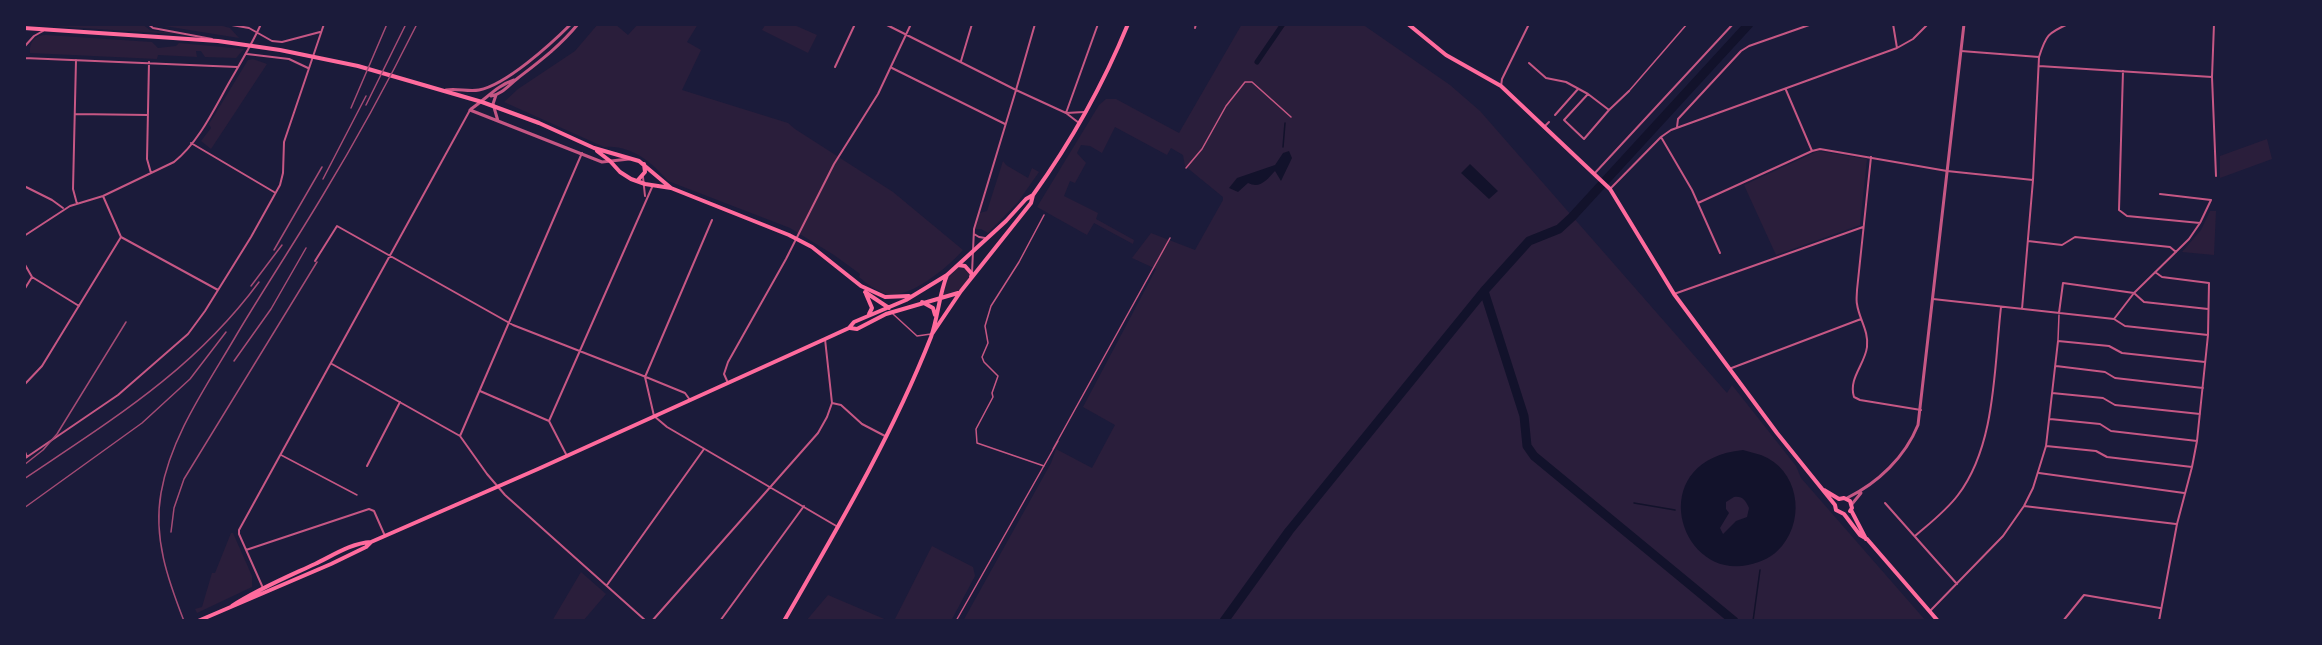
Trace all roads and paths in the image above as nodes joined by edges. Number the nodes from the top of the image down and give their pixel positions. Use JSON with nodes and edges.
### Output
{"nodes":[{"id":1,"x":147,"y":24,"type":"edge"},
{"id":2,"x":226,"y":24,"type":"edge"},
{"id":3,"x":261,"y":24,"type":"edge"},
{"id":4,"x":324,"y":24,"type":"edge"},
{"id":5,"x":571,"y":24,"type":"edge"},
{"id":6,"x":578,"y":24,"type":"edge"},
{"id":7,"x":855,"y":24,"type":"edge"},
{"id":8,"x":885,"y":24,"type":"edge"},
{"id":9,"x":911,"y":24,"type":"edge"},
{"id":10,"x":972,"y":24,"type":"edge"},
{"id":11,"x":1035,"y":24,"type":"edge"},
{"id":12,"x":1098,"y":24,"type":"edge"},
{"id":13,"x":1128,"y":24,"type":"edge"},
{"id":14,"x":1408,"y":24,"type":"edge"},
{"id":15,"x":1529,"y":24,"type":"edge"},
{"id":16,"x":1688,"y":24,"type":"edge"},
{"id":17,"x":1733,"y":24,"type":"edge"},
{"id":18,"x":1812,"y":24,"type":"edge"},
{"id":19,"x":1893,"y":24,"type":"edge"},
{"id":20,"x":1928,"y":24,"type":"edge"},
{"id":21,"x":1964,"y":24,"type":"edge"},
{"id":22,"x":2068,"y":24,"type":"edge"},
{"id":23,"x":2214,"y":24,"type":"edge"},
{"id":24,"x":24,"y":28,"type":"edge"},
{"id":25,"x":46,"y":29,"type":"junction"},
{"id":26,"x":258,"y":32,"type":"junction"},
{"id":27,"x":322,"y":32,"type":"junction"},
{"id":28,"x":907,"y":35,"type":"junction"},
{"id":29,"x":218,"y":41,"type":"junction"},
{"id":30,"x":25,"y":45,"type":"edge"},
{"id":31,"x":1897,"y":48,"type":"junction"},
{"id":32,"x":1960,"y":51,"type":"junction"},
{"id":33,"x":247,"y":54,"type":"junction"},
{"id":34,"x":2039,"y":57,"type":"junction"},
{"id":35,"x":24,"y":58,"type":"edge"},
{"id":36,"x":76,"y":60,"type":"junction"},
{"id":37,"x":149,"y":62,"type":"junction"},
{"id":38,"x":960,"y":63,"type":"junction"},
{"id":39,"x":1529,"y":63,"type":"dead end"},
{"id":40,"x":2038,"y":66,"type":"junction"},
{"id":41,"x":24,"y":67,"type":"edge"},
{"id":42,"x":238,"y":67,"type":"junction"},
{"id":43,"x":835,"y":67,"type":"dead end"},
{"id":44,"x":892,"y":68,"type":"junction"},
{"id":45,"x":309,"y":69,"type":"junction"},
{"id":46,"x":2124,"y":71,"type":"junction"},
{"id":47,"x":2212,"y":77,"type":"junction"},
{"id":48,"x":516,"y":79,"type":"junction"},
{"id":49,"x":1501,"y":86,"type":"junction"},
{"id":50,"x":1578,"y":89,"type":"junction"},
{"id":51,"x":1786,"y":89,"type":"junction"},
{"id":52,"x":446,"y":90,"type":"junction"},
{"id":53,"x":1016,"y":90,"type":"junction"},
{"id":54,"x":1629,"y":92,"type":"joint"},
{"id":55,"x":1588,"y":94,"type":"junction"},
{"id":56,"x":496,"y":95,"type":"junction"},
{"id":57,"x":491,"y":96,"type":"junction"},
{"id":58,"x":470,"y":110,"type":"junction"},
{"id":59,"x":1609,"y":110,"type":"junction"},
{"id":60,"x":1086,"y":112,"type":"junction"},
{"id":61,"x":1066,"y":113,"type":"junction"},
{"id":62,"x":75,"y":114,"type":"junction"},
{"id":63,"x":1555,"y":115,"type":"dead end"},
{"id":64,"x":148,"y":116,"type":"junction"},
{"id":65,"x":1291,"y":117,"type":"dead end"},
{"id":66,"x":498,"y":121,"type":"junction"},
{"id":67,"x":1549,"y":122,"type":"dead end"},
{"id":68,"x":1079,"y":123,"type":"junction"},
{"id":69,"x":1006,"y":125,"type":"junction"},
{"id":70,"x":1545,"y":126,"type":"junction"},
{"id":71,"x":1677,"y":128,"type":"junction"},
{"id":72,"x":1661,"y":137,"type":"junction"},
{"id":73,"x":191,"y":143,"type":"junction"},
{"id":74,"x":594,"y":148,"type":"junction"},
{"id":75,"x":1812,"y":151,"type":"junction"},
{"id":76,"x":582,"y":153,"type":"junction"},
{"id":77,"x":1871,"y":157,"type":"junction"},
{"id":78,"x":631,"y":158,"type":"junction"},
{"id":79,"x":610,"y":161,"type":"junction"},
{"id":80,"x":644,"y":164,"type":"junction"},
{"id":81,"x":1186,"y":168,"type":"dead end"},
{"id":82,"x":1947,"y":171,"type":"junction"},
{"id":83,"x":151,"y":173,"type":"junction"},
{"id":84,"x":1594,"y":174,"type":"junction"},
{"id":85,"x":2216,"y":176,"type":"dead end"},
{"id":86,"x":644,"y":177,"type":"junction"},
{"id":87,"x":2033,"y":180,"type":"junction"},
{"id":88,"x":638,"y":181,"type":"junction"},
{"id":89,"x":645,"y":184,"type":"junction"},
{"id":90,"x":653,"y":185,"type":"junction"},
{"id":91,"x":24,"y":186,"type":"edge"},
{"id":92,"x":671,"y":188,"type":"junction"},
{"id":93,"x":1610,"y":189,"type":"junction"},
{"id":94,"x":275,"y":193,"type":"junction"},
{"id":95,"x":2160,"y":194,"type":"dead end"},
{"id":96,"x":1033,"y":195,"type":"junction"},
{"id":97,"x":103,"y":196,"type":"junction"},
{"id":98,"x":645,"y":199,"type":"junction"},
{"id":99,"x":1698,"y":203,"type":"junction"},
{"id":100,"x":77,"y":204,"type":"junction"},
{"id":101,"x":64,"y":209,"type":"junction"},
{"id":102,"x":1044,"y":215,"type":"dead end"},
{"id":103,"x":712,"y":220,"type":"dead end"},
{"id":104,"x":2200,"y":223,"type":"junction"},
{"id":105,"x":1863,"y":227,"type":"junction"},
{"id":106,"x":974,"y":234,"type":"junction"},
{"id":107,"x":24,"y":236,"type":"edge"},
{"id":108,"x":122,"y":237,"type":"junction"},
{"id":109,"x":987,"y":238,"type":"junction"},
{"id":110,"x":1170,"y":238,"type":"dead end"},
{"id":111,"x":796,"y":239,"type":"junction"},
{"id":112,"x":2028,"y":240,"type":"junction"},
{"id":113,"x":974,"y":251,"type":"junction"},
{"id":114,"x":2176,"y":252,"type":"junction"},
{"id":115,"x":1720,"y":253,"type":"dead end"},
{"id":116,"x":390,"y":256,"type":"junction"},
{"id":117,"x":315,"y":261,"type":"dead end"},
{"id":118,"x":24,"y":263,"type":"edge"},
{"id":119,"x":958,"y":265,"type":"junction"},
{"id":120,"x":2155,"y":272,"type":"junction"},
{"id":121,"x":947,"y":274,"type":"junction"},
{"id":122,"x":972,"y":274,"type":"junction"},
{"id":123,"x":32,"y":277,"type":"junction"},
{"id":124,"x":969,"y":281,"type":"junction"},
{"id":125,"x":861,"y":286,"type":"junction"},
{"id":126,"x":24,"y":290,"type":"edge"},
{"id":127,"x":218,"y":290,"type":"junction"},
{"id":128,"x":962,"y":291,"type":"junction"},
{"id":129,"x":865,"y":292,"type":"junction"},
{"id":130,"x":2134,"y":293,"type":"junction"},
{"id":131,"x":1674,"y":294,"type":"junction"},
{"id":132,"x":910,"y":296,"type":"junction"},
{"id":133,"x":885,"y":297,"type":"junction"},
{"id":134,"x":940,"y":298,"type":"junction"},
{"id":135,"x":1934,"y":299,"type":"junction"},
{"id":136,"x":921,"y":302,"type":"junction"},
{"id":137,"x":79,"y":306,"type":"junction"},
{"id":138,"x":887,"y":307,"type":"junction"},
{"id":139,"x":2001,"y":307,"type":"junction"},
{"id":140,"x":2022,"y":309,"type":"junction"},
{"id":141,"x":2208,"y":309,"type":"junction"},
{"id":142,"x":899,"y":310,"type":"junction"},
{"id":143,"x":889,"y":313,"type":"junction"},
{"id":144,"x":2059,"y":313,"type":"junction"},
{"id":145,"x":868,"y":316,"type":"junction"},
{"id":146,"x":936,"y":316,"type":"junction"},
{"id":147,"x":1862,"y":319,"type":"junction"},
{"id":148,"x":2114,"y":319,"type":"junction"},
{"id":149,"x":509,"y":322,"type":"junction"},
{"id":150,"x":849,"y":328,"type":"junction"},
{"id":151,"x":932,"y":334,"type":"junction"},
{"id":152,"x":2208,"y":335,"type":"junction"},
{"id":153,"x":825,"y":339,"type":"junction"},
{"id":154,"x":2058,"y":341,"type":"junction"},
{"id":155,"x":580,"y":351,"type":"junction"},
{"id":156,"x":2205,"y":362,"type":"junction"},
{"id":157,"x":331,"y":363,"type":"junction"},
{"id":158,"x":2055,"y":366,"type":"junction"},
{"id":159,"x":1729,"y":369,"type":"junction"},
{"id":160,"x":645,"y":377,"type":"junction"},
{"id":161,"x":728,"y":383,"type":"junction"},
{"id":162,"x":24,"y":385,"type":"edge"},
{"id":163,"x":2203,"y":388,"type":"junction"},
{"id":164,"x":480,"y":392,"type":"junction"},
{"id":165,"x":2052,"y":393,"type":"junction"},
{"id":166,"x":690,"y":400,"type":"junction"},
{"id":167,"x":400,"y":402,"type":"junction"},
{"id":168,"x":832,"y":403,"type":"junction"},
{"id":169,"x":1922,"y":410,"type":"junction"},
{"id":170,"x":2200,"y":414,"type":"junction"},
{"id":171,"x":654,"y":416,"type":"junction"},
{"id":172,"x":2050,"y":419,"type":"junction"},
{"id":173,"x":549,"y":421,"type":"junction"},
{"id":174,"x":460,"y":436,"type":"junction"},
{"id":175,"x":885,"y":436,"type":"junction"},
{"id":176,"x":2197,"y":441,"type":"junction"},
{"id":177,"x":2046,"y":446,"type":"junction"},
{"id":178,"x":24,"y":449,"type":"edge"},
{"id":179,"x":704,"y":449,"type":"junction"},
{"id":180,"x":280,"y":454,"type":"junction"},
{"id":181,"x":567,"y":456,"type":"junction"},
{"id":182,"x":26,"y":458,"type":"edge"},
{"id":183,"x":368,"y":466,"type":"dead end"},
{"id":184,"x":1044,"y":466,"type":"junction"},
{"id":185,"x":2192,"y":467,"type":"junction"},
{"id":186,"x":2039,"y":473,"type":"junction"},
{"id":187,"x":497,"y":486,"type":"junction"},
{"id":188,"x":769,"y":487,"type":"junction"},
{"id":189,"x":1823,"y":489,"type":"junction"},
{"id":190,"x":1864,"y":489,"type":"junction"},
{"id":191,"x":2185,"y":493,"type":"junction"},
{"id":192,"x":357,"y":495,"type":"dead end"},
{"id":193,"x":1847,"y":498,"type":"junction"},
{"id":194,"x":1839,"y":499,"type":"junction"},
{"id":195,"x":1885,"y":503,"type":"dead end"},
{"id":196,"x":1852,"y":504,"type":"junction"},
{"id":197,"x":1835,"y":505,"type":"junction"},
{"id":198,"x":804,"y":506,"type":"junction"},
{"id":199,"x":2024,"y":506,"type":"junction"},
{"id":200,"x":1851,"y":510,"type":"junction"},
{"id":201,"x":1844,"y":514,"type":"junction"},
{"id":202,"x":2176,"y":524,"type":"junction"},
{"id":203,"x":839,"y":527,"type":"junction"},
{"id":204,"x":385,"y":536,"type":"junction"},
{"id":205,"x":1915,"y":536,"type":"junction"},
{"id":206,"x":1866,"y":539,"type":"junction"},
{"id":207,"x":370,"y":542,"type":"junction"},
{"id":208,"x":246,"y":550,"type":"junction"},
{"id":209,"x":1958,"y":584,"type":"junction"},
{"id":210,"x":606,"y":585,"type":"junction"},
{"id":211,"x":263,"y":589,"type":"junction"},
{"id":212,"x":232,"y":606,"type":"junction"},
{"id":213,"x":2161,"y":608,"type":"junction"},
{"id":214,"x":1928,"y":612,"type":"junction"},
{"id":215,"x":198,"y":621,"type":"edge"},
{"id":216,"x":646,"y":621,"type":"edge"},
{"id":217,"x":652,"y":621,"type":"edge"},
{"id":218,"x":720,"y":621,"type":"edge"},
{"id":219,"x":784,"y":621,"type":"edge"},
{"id":220,"x":956,"y":621,"type":"edge"},
{"id":221,"x":1938,"y":621,"type":"edge"},
{"id":222,"x":2063,"y":621,"type":"edge"},
{"id":223,"x":2159,"y":621,"type":"edge"}],
"edges":[{"from":1,"to":29,"type":"street"},
{"from":2,"to":26,"type":"street"},
{"from":3,"to":26,"type":"street"},
{"from":4,"to":27,"type":"street"},
{"from":5,"to":52,"type":"street"},
{"from":6,"to":48,"type":"street"},
{"from":7,"to":43,"type":"street"},
{"from":8,"to":28,"type":"street"},
{"from":9,"to":28,"type":"street"},
{"from":10,"to":38,"type":"street"},
{"from":11,"to":53,"type":"street"},
{"from":12,"to":61,"type":"street"},
{"from":13,"to":60,"type":"main road"},
{"from":14,"to":49,"type":"main road"},
{"from":15,"to":49,"type":"street"},
{"from":16,"to":54,"type":"lane"},
{"from":17,"to":84,"type":"street"},
{"from":18,"to":71,"type":"street"},
{"from":19,"to":31,"type":"street"},
{"from":20,"to":31,"type":"street"},
{"from":21,"to":32,"type":"street"},
{"from":22,"to":34,"type":"street"},
{"from":23,"to":47,"type":"street"},
{"from":24,"to":25,"type":"main road"},
{"from":25,"to":29,"type":"main road"},
{"from":25,"to":30,"type":"street"},
{"from":26,"to":27,"type":"street"},
{"from":26,"to":33,"type":"street"},
{"from":27,"to":45,"type":"street"},
{"from":28,"to":38,"type":"street"},
{"from":28,"to":44,"type":"street"},
{"from":29,"to":52,"type":"main road"},
{"from":30,"to":35,"type":"street"},
{"from":31,"to":51,"type":"street"},
{"from":32,"to":34,"type":"street"},
{"from":32,"to":82,"type":"street"},
{"from":33,"to":42,"type":"street"},
{"from":33,"to":45,"type":"street"},
{"from":34,"to":40,"type":"street"},
{"from":35,"to":36,"type":"street"},
{"from":35,"to":41,"type":"street"},
{"from":36,"to":37,"type":"street"},
{"from":36,"to":62,"type":"street"},
{"from":37,"to":42,"type":"street"},
{"from":37,"to":64,"type":"street"},
{"from":38,"to":53,"type":"street"},
{"from":39,"to":50,"type":"street"},
{"from":40,"to":46,"type":"street"},
{"from":40,"to":87,"type":"street"},
{"from":42,"to":73,"type":"street"},
{"from":44,"to":69,"type":"street"},
{"from":44,"to":111,"type":"street"},
{"from":45,"to":94,"type":"street"},
{"from":46,"to":47,"type":"street"},
{"from":46,"to":104,"type":"street"},
{"from":47,"to":85,"type":"street"},
{"from":48,"to":56,"type":"street"},
{"from":48,"to":57,"type":"street"},
{"from":49,"to":70,"type":"main road"},
{"from":50,"to":55,"type":"street"},
{"from":50,"to":63,"type":"street"},
{"from":51,"to":71,"type":"street"},
{"from":51,"to":75,"type":"street"},
{"from":52,"to":74,"type":"main road"},
{"from":53,"to":61,"type":"street"},
{"from":53,"to":69,"type":"street"},
{"from":54,"to":59,"type":"street"},
{"from":55,"to":59,"type":"street"},
{"from":55,"to":59,"type":"street"},
{"from":56,"to":57,"type":"street"},
{"from":56,"to":66,"type":"street"},
{"from":57,"to":58,"type":"street"},
{"from":58,"to":66,"type":"street"},
{"from":58,"to":116,"type":"street"},
{"from":60,"to":61,"type":"street"},
{"from":60,"to":68,"type":"main road"},
{"from":61,"to":68,"type":"street"},
{"from":62,"to":64,"type":"street"},
{"from":62,"to":100,"type":"street"},
{"from":64,"to":83,"type":"street"},
{"from":65,"to":81,"type":"lane"},
{"from":66,"to":76,"type":"street"},
{"from":67,"to":70,"type":"street"},
{"from":68,"to":96,"type":"main road"},
{"from":69,"to":106,"type":"street"},
{"from":70,"to":84,"type":"main road"},
{"from":71,"to":72,"type":"street"},
{"from":72,"to":93,"type":"street"},
{"from":72,"to":99,"type":"street"},
{"from":73,"to":83,"type":"street"},
{"from":73,"to":94,"type":"street"},
{"from":74,"to":78,"type":"main road"},
{"from":74,"to":79,"type":"main road"},
{"from":75,"to":77,"type":"street"},
{"from":75,"to":99,"type":"street"},
{"from":76,"to":79,"type":"street"},
{"from":76,"to":149,"type":"street"},
{"from":77,"to":82,"type":"street"},
{"from":77,"to":105,"type":"street"},
{"from":78,"to":79,"type":"street"},
{"from":78,"to":80,"type":"main road"},
{"from":79,"to":88,"type":"main road"},
{"from":80,"to":86,"type":"main road"},
{"from":80,"to":92,"type":"main road"},
{"from":82,"to":87,"type":"street"},
{"from":82,"to":135,"type":"street"},
{"from":83,"to":97,"type":"street"},
{"from":84,"to":93,"type":"main road"},
{"from":86,"to":88,"type":"main road"},
{"from":86,"to":89,"type":"street"},
{"from":87,"to":112,"type":"street"},
{"from":88,"to":89,"type":"main road"},
{"from":89,"to":90,"type":"main road"},
{"from":89,"to":98,"type":"street"},
{"from":90,"to":92,"type":"main road"},
{"from":90,"to":98,"type":"street"},
{"from":91,"to":101,"type":"street"},
{"from":92,"to":111,"type":"main road"},
{"from":93,"to":131,"type":"main road"},
{"from":94,"to":127,"type":"street"},
{"from":95,"to":104,"type":"street"},
{"from":96,"to":109,"type":"main road"},
{"from":96,"to":124,"type":"main road"},
{"from":97,"to":100,"type":"street"},
{"from":97,"to":108,"type":"street"},
{"from":98,"to":155,"type":"street"},
{"from":99,"to":115,"type":"street"},
{"from":100,"to":101,"type":"street"},
{"from":101,"to":107,"type":"street"},
{"from":102,"to":184,"type":"lane"},
{"from":103,"to":160,"type":"street"},
{"from":104,"to":114,"type":"street"},
{"from":105,"to":131,"type":"street"},
{"from":105,"to":147,"type":"street"},
{"from":106,"to":109,"type":"street"},
{"from":106,"to":113,"type":"street"},
{"from":108,"to":127,"type":"street"},
{"from":108,"to":137,"type":"street"},
{"from":109,"to":113,"type":"main road"},
{"from":110,"to":184,"type":"lane"},
{"from":111,"to":125,"type":"main road"},
{"from":111,"to":161,"type":"street"},
{"from":112,"to":114,"type":"street"},
{"from":112,"to":140,"type":"street"},
{"from":113,"to":119,"type":"main road"},
{"from":113,"to":122,"type":"street"},
{"from":114,"to":120,"type":"street"},
{"from":116,"to":117,"type":"street"},
{"from":116,"to":149,"type":"street"},
{"from":116,"to":157,"type":"street"},
{"from":118,"to":123,"type":"street"},
{"from":119,"to":121,"type":"main road"},
{"from":119,"to":122,"type":"main road"},
{"from":120,"to":130,"type":"street"},
{"from":120,"to":141,"type":"street"},
{"from":121,"to":132,"type":"main road"},
{"from":121,"to":134,"type":"main road"},
{"from":122,"to":124,"type":"main road"},
{"from":123,"to":126,"type":"street"},
{"from":123,"to":137,"type":"street"},
{"from":124,"to":128,"type":"main road"},
{"from":125,"to":129,"type":"main road"},
{"from":125,"to":133,"type":"main road"},
{"from":127,"to":182,"type":"street"},
{"from":128,"to":134,"type":"main road"},
{"from":128,"to":151,"type":"main road"},
{"from":129,"to":138,"type":"main road"},
{"from":129,"to":145,"type":"main road"},
{"from":130,"to":141,"type":"street"},
{"from":130,"to":144,"type":"street"},
{"from":130,"to":148,"type":"street"},
{"from":131,"to":159,"type":"main road"},
{"from":132,"to":133,"type":"main road"},
{"from":132,"to":138,"type":"main road"},
{"from":133,"to":138,"type":"main road"},
{"from":134,"to":136,"type":"main road"},
{"from":134,"to":146,"type":"main road"},
{"from":135,"to":139,"type":"street"},
{"from":135,"to":169,"type":"street"},
{"from":136,"to":142,"type":"main road"},
{"from":136,"to":146,"type":"main road"},
{"from":137,"to":162,"type":"street"},
{"from":138,"to":142,"type":"main road"},
{"from":138,"to":143,"type":"main road"},
{"from":138,"to":145,"type":"main road"},
{"from":139,"to":140,"type":"street"},
{"from":139,"to":205,"type":"street"},
{"from":140,"to":144,"type":"street"},
{"from":141,"to":152,"type":"street"},
{"from":142,"to":143,"type":"main road"},
{"from":143,"to":150,"type":"main road"},
{"from":143,"to":151,"type":"lane"},
{"from":144,"to":148,"type":"street"},
{"from":144,"to":154,"type":"lane"},
{"from":145,"to":150,"type":"main road"},
{"from":146,"to":151,"type":"main road"},
{"from":147,"to":159,"type":"street"},
{"from":147,"to":169,"type":"street"},
{"from":148,"to":152,"type":"street"},
{"from":149,"to":155,"type":"street"},
{"from":149,"to":164,"type":"street"},
{"from":150,"to":153,"type":"main road"},
{"from":151,"to":175,"type":"main road"},
{"from":152,"to":156,"type":"street"},
{"from":153,"to":161,"type":"main road"},
{"from":153,"to":168,"type":"street"},
{"from":154,"to":156,"type":"street"},
{"from":154,"to":158,"type":"street"},
{"from":155,"to":160,"type":"street"},
{"from":155,"to":173,"type":"street"},
{"from":156,"to":163,"type":"street"},
{"from":157,"to":167,"type":"street"},
{"from":157,"to":180,"type":"street"},
{"from":158,"to":163,"type":"street"},
{"from":158,"to":165,"type":"street"},
{"from":159,"to":189,"type":"main road"},
{"from":160,"to":166,"type":"street"},
{"from":160,"to":171,"type":"street"},
{"from":161,"to":166,"type":"main road"},
{"from":163,"to":170,"type":"street"},
{"from":164,"to":173,"type":"street"},
{"from":164,"to":174,"type":"street"},
{"from":165,"to":170,"type":"street"},
{"from":165,"to":172,"type":"street"},
{"from":166,"to":171,"type":"main road"},
{"from":167,"to":174,"type":"street"},
{"from":167,"to":183,"type":"street"},
{"from":168,"to":175,"type":"street"},
{"from":168,"to":188,"type":"street"},
{"from":169,"to":190,"type":"street"},
{"from":170,"to":176,"type":"street"},
{"from":171,"to":179,"type":"street"},
{"from":171,"to":181,"type":"main road"},
{"from":172,"to":176,"type":"street"},
{"from":172,"to":177,"type":"street"},
{"from":173,"to":181,"type":"street"},
{"from":174,"to":187,"type":"street"},
{"from":175,"to":203,"type":"main road"},
{"from":176,"to":185,"type":"street"},
{"from":177,"to":185,"type":"street"},
{"from":177,"to":186,"type":"street"},
{"from":178,"to":182,"type":"street"},
{"from":179,"to":188,"type":"street"},
{"from":179,"to":210,"type":"street"},
{"from":180,"to":192,"type":"lane"},
{"from":180,"to":208,"type":"street"},
{"from":181,"to":187,"type":"main road"},
{"from":184,"to":220,"type":"lane"},
{"from":185,"to":191,"type":"street"},
{"from":186,"to":191,"type":"street"},
{"from":186,"to":199,"type":"street"},
{"from":187,"to":204,"type":"main road"},
{"from":187,"to":210,"type":"street"},
{"from":188,"to":198,"type":"street"},
{"from":188,"to":217,"type":"street"},
{"from":189,"to":194,"type":"main road"},
{"from":189,"to":197,"type":"main road"},
{"from":190,"to":193,"type":"street"},
{"from":190,"to":196,"type":"street"},
{"from":191,"to":202,"type":"street"},
{"from":193,"to":194,"type":"main road"},
{"from":193,"to":196,"type":"main road"},
{"from":194,"to":197,"type":"main road"},
{"from":195,"to":205,"type":"street"},
{"from":196,"to":200,"type":"main road"},
{"from":197,"to":201,"type":"main road"},
{"from":198,"to":203,"type":"street"},
{"from":198,"to":218,"type":"street"},
{"from":199,"to":202,"type":"street"},
{"from":199,"to":209,"type":"street"},
{"from":200,"to":201,"type":"main road"},
{"from":200,"to":206,"type":"main road"},
{"from":201,"to":206,"type":"main road"},
{"from":202,"to":213,"type":"street"},
{"from":203,"to":219,"type":"main road"},
{"from":204,"to":207,"type":"main road"},
{"from":204,"to":208,"type":"street"},
{"from":205,"to":209,"type":"street"},
{"from":206,"to":214,"type":"main road"},
{"from":207,"to":211,"type":"main road"},
{"from":207,"to":212,"type":"main road"},
{"from":208,"to":211,"type":"street"},
{"from":209,"to":214,"type":"street"},
{"from":210,"to":216,"type":"street"},
{"from":211,"to":212,"type":"main road"},
{"from":212,"to":215,"type":"main road"},
{"from":213,"to":222,"type":"street"},
{"from":213,"to":223,"type":"street"},
{"from":214,"to":221,"type":"main road"}]}
